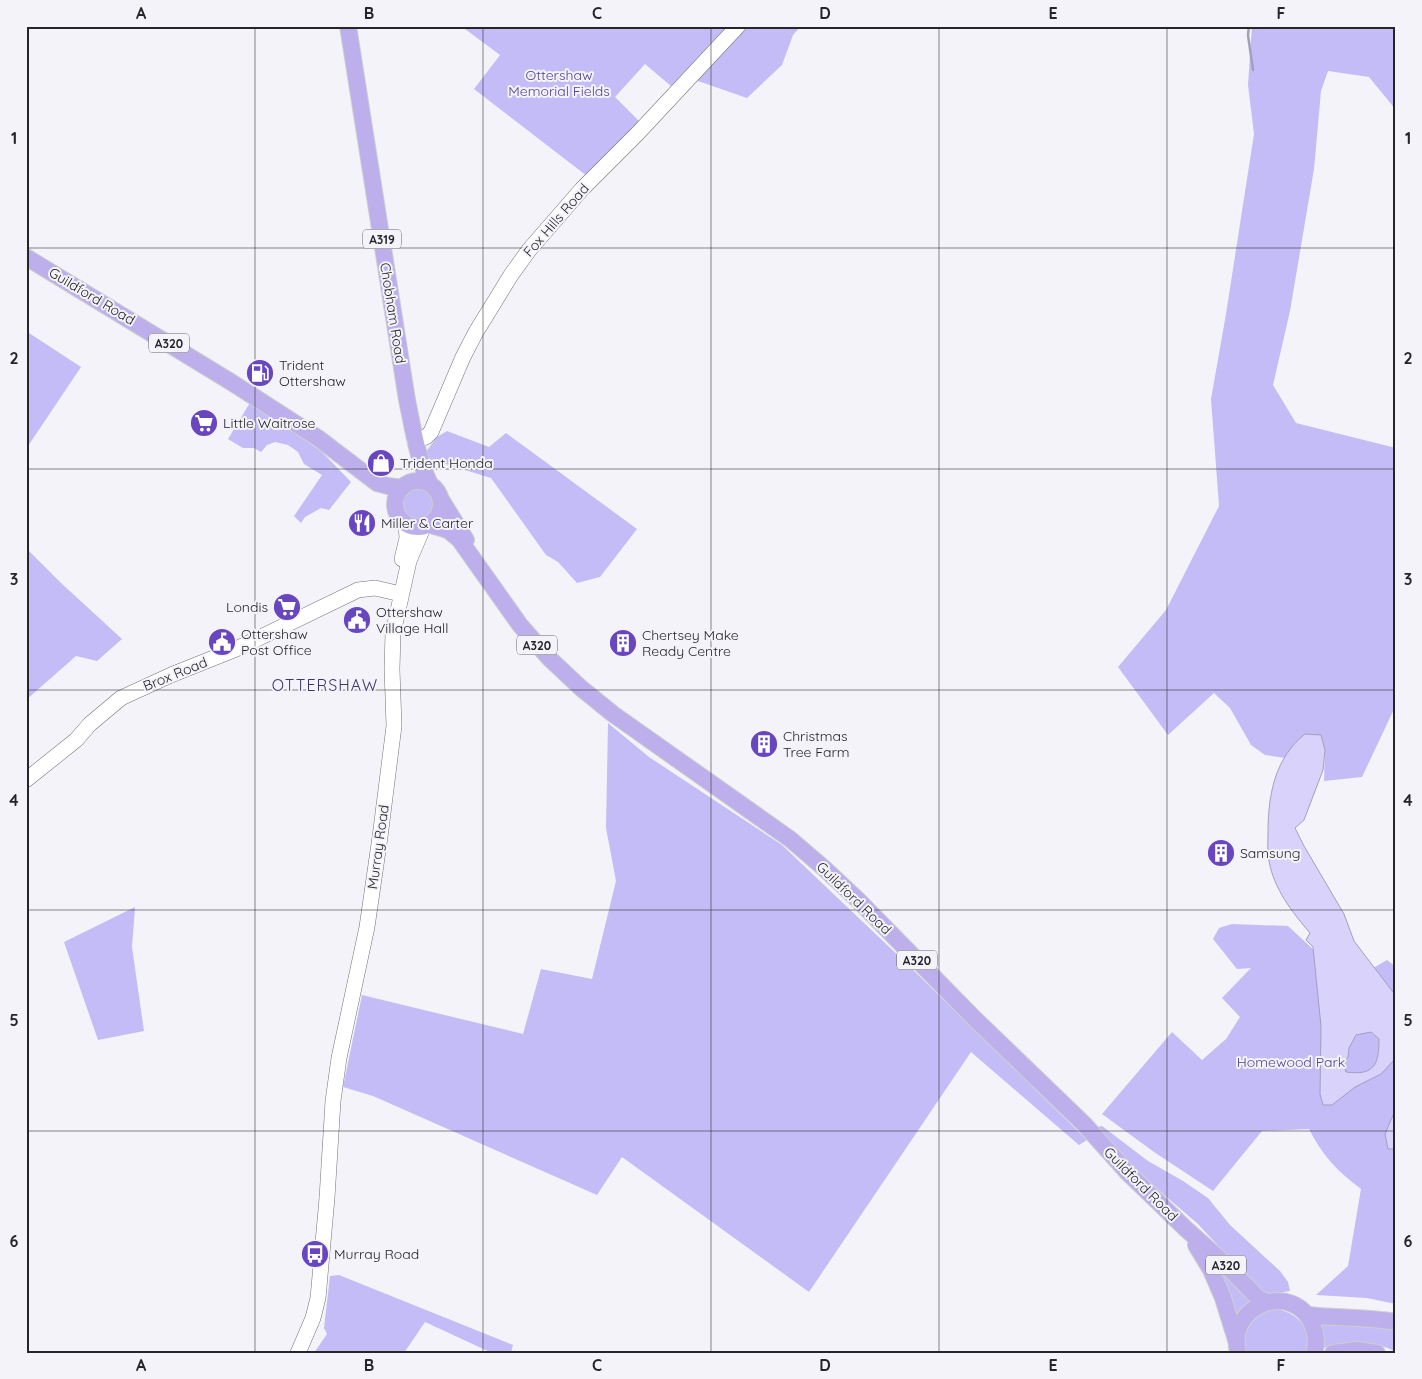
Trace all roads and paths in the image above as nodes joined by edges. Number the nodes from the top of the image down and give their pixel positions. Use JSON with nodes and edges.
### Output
{"nodes":[{"id":1,"x":348,"y":26,"type":"edge"},
{"id":2,"x":738,"y":26,"type":"edge"},
{"id":3,"x":26,"y":257,"type":"edge"},
{"id":4,"x":309,"y":434,"type":"junction"},
{"id":5,"x":417,"y":446,"type":"junction"},
{"id":6,"x":407,"y":484,"type":"junction"},
{"id":7,"x":430,"y":484,"type":"junction"},
{"id":8,"x":442,"y":501,"type":"junction"},
{"id":9,"x":401,"y":518,"type":"junction"},
{"id":10,"x":427,"y":526,"type":"junction"},
{"id":11,"x":397,"y":593,"type":"junction"},
{"id":12,"x":499,"y":596,"type":"junction"},
{"id":13,"x":26,"y":780,"type":"edge"},
{"id":14,"x":1186,"y":1229,"type":"junction"},
{"id":15,"x":1266,"y":1302,"type":"junction"},
{"id":16,"x":1307,"y":1315,"type":"junction"},
{"id":17,"x":1396,"y":1322,"type":"edge"},
{"id":18,"x":1237,"y":1346,"type":"edge"},
{"id":19,"x":298,"y":1353,"type":"edge"},
{"id":20,"x":1314,"y":1353,"type":"edge"},
{"id":21,"x":1333,"y":1353,"type":"edge"},
{"id":22,"x":1378,"y":1353,"type":"edge"}],
"edges":[{"from":1,"to":5,"type":"main road","name":"Chobham Road","number":"A319"},
{"from":2,"to":5,"type":"street","name":"Fox Hills Road"},
{"from":3,"to":4,"type":"main road","name":"Guildford Road","number":"A320"},
{"from":4,"to":6,"type":"main road","name":"Guildford Road","number":"A320"},
{"from":4,"to":9,"type":"main road","name":"Guildford Road","number":"A320"},
{"from":5,"to":6,"type":"main road","name":"Chobham Road","number":"A319"},
{"from":5,"to":7,"type":"main road","name":"Chobham Road","number":"A319"},
{"from":6,"to":7,"type":"main road"},
{"from":6,"to":9,"type":"main road"},
{"from":7,"to":8,"type":"main road"},
{"from":8,"to":10,"type":"main road"},
{"from":8,"to":12,"type":"main road","name":"Guildford Road","number":"A320"},
{"from":9,"to":10,"type":"main road"},
{"from":9,"to":11,"type":"street","name":"Murray Road"},
{"from":10,"to":11,"type":"street","name":"Murray Road"},
{"from":10,"to":12,"type":"main road","name":"Guildford Road","number":"A320"},
{"from":11,"to":13,"type":"street","name":"Brox Road"},
{"from":11,"to":19,"type":"street","name":"Murray Road"},
{"from":12,"to":14,"type":"main road","name":"Guildford Road","number":"A320"},
{"from":14,"to":15,"type":"main road","name":"Guildford Road","number":"A320"},
{"from":14,"to":18,"type":"main road","name":"Guildford Road","number":"A320"},
{"from":15,"to":16,"type":"main road"},
{"from":15,"to":18,"type":"main road","number":"A320"},
{"from":16,"to":17,"type":"main road"},
{"from":16,"to":20,"type":"main road"},
{"from":21,"to":22,"type":"main road"}]}
